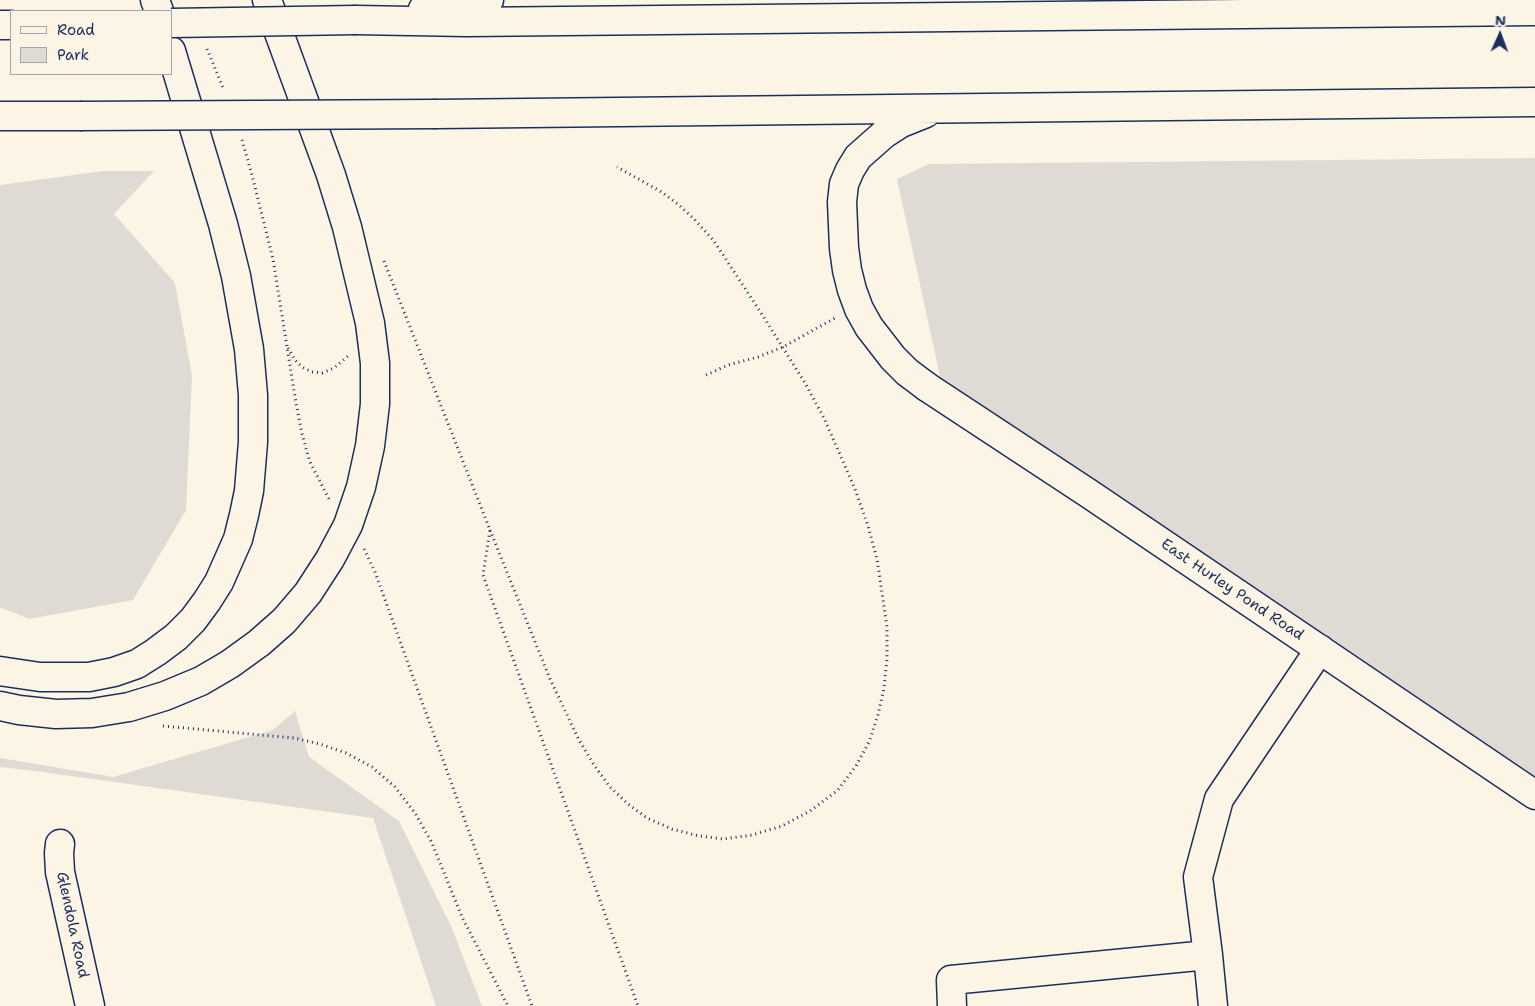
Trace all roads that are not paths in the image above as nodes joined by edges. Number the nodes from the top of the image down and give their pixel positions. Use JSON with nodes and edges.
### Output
{"nodes":[{"id":1,"x":267,"y":0,"type":"edge"},
{"id":2,"x":489,"y":0,"type":"edge"},
{"id":3,"x":1180,"y":0,"type":"edge"},
{"id":4,"x":1251,"y":7,"type":"edge"},
{"id":5,"x":1535,"y":11,"type":"edge"},
{"id":6,"x":367,"y":20,"type":"junction"},
{"id":7,"x":172,"y":23,"type":"edge"},
{"id":8,"x":172,"y":54,"type":"edge"},
{"id":9,"x":1535,"y":102,"type":"edge"},
{"id":10,"x":938,"y":109,"type":"junction"},
{"id":11,"x":0,"y":116,"type":"edge"},
{"id":12,"x":77,"y":116,"type":"junction"},
{"id":13,"x":0,"y":134,"type":"edge"},
{"id":14,"x":1320,"y":649,"type":"junction"},
{"id":15,"x":0,"y":671,"type":"edge"},
{"id":16,"x":0,"y":706,"type":"edge"},
{"id":17,"x":1535,"y":795,"type":"edge"},
{"id":18,"x":60,"y":844,"type":"dead end"},
{"id":19,"x":1208,"y":955,"type":"junction"},
{"id":20,"x":90,"y":1006,"type":"edge"},
{"id":21,"x":952,"y":1006,"type":"edge"},
{"id":22,"x":1213,"y":1006,"type":"edge"}],
"edges":[{"from":1,"to":16,"type":"main road"},
{"from":2,"to":6,"type":"main road"},
{"from":3,"to":4,"type":"main road"},
{"from":4,"to":5,"type":"main road"},
{"from":4,"to":6,"type":"main road"},
{"from":6,"to":7,"type":"main road","bridge":true},
{"from":8,"to":15,"type":"main road"},
{"from":9,"to":10,"type":"main road"},
{"from":10,"to":12,"type":"main road","bridge":true},
{"from":10,"to":14,"type":"main road","name":"East Hurley Pond Road"},
{"from":11,"to":12,"type":"main road"},
{"from":12,"to":13,"type":"main road"},
{"from":14,"to":17,"type":"main road","name":"East Hurley Pond Road"},
{"from":14,"to":19,"type":"main road"},
{"from":18,"to":20,"type":"main road","name":"Glendola Road"},
{"from":19,"to":21,"type":"main road"},
{"from":19,"to":22,"type":"main road"}]}
